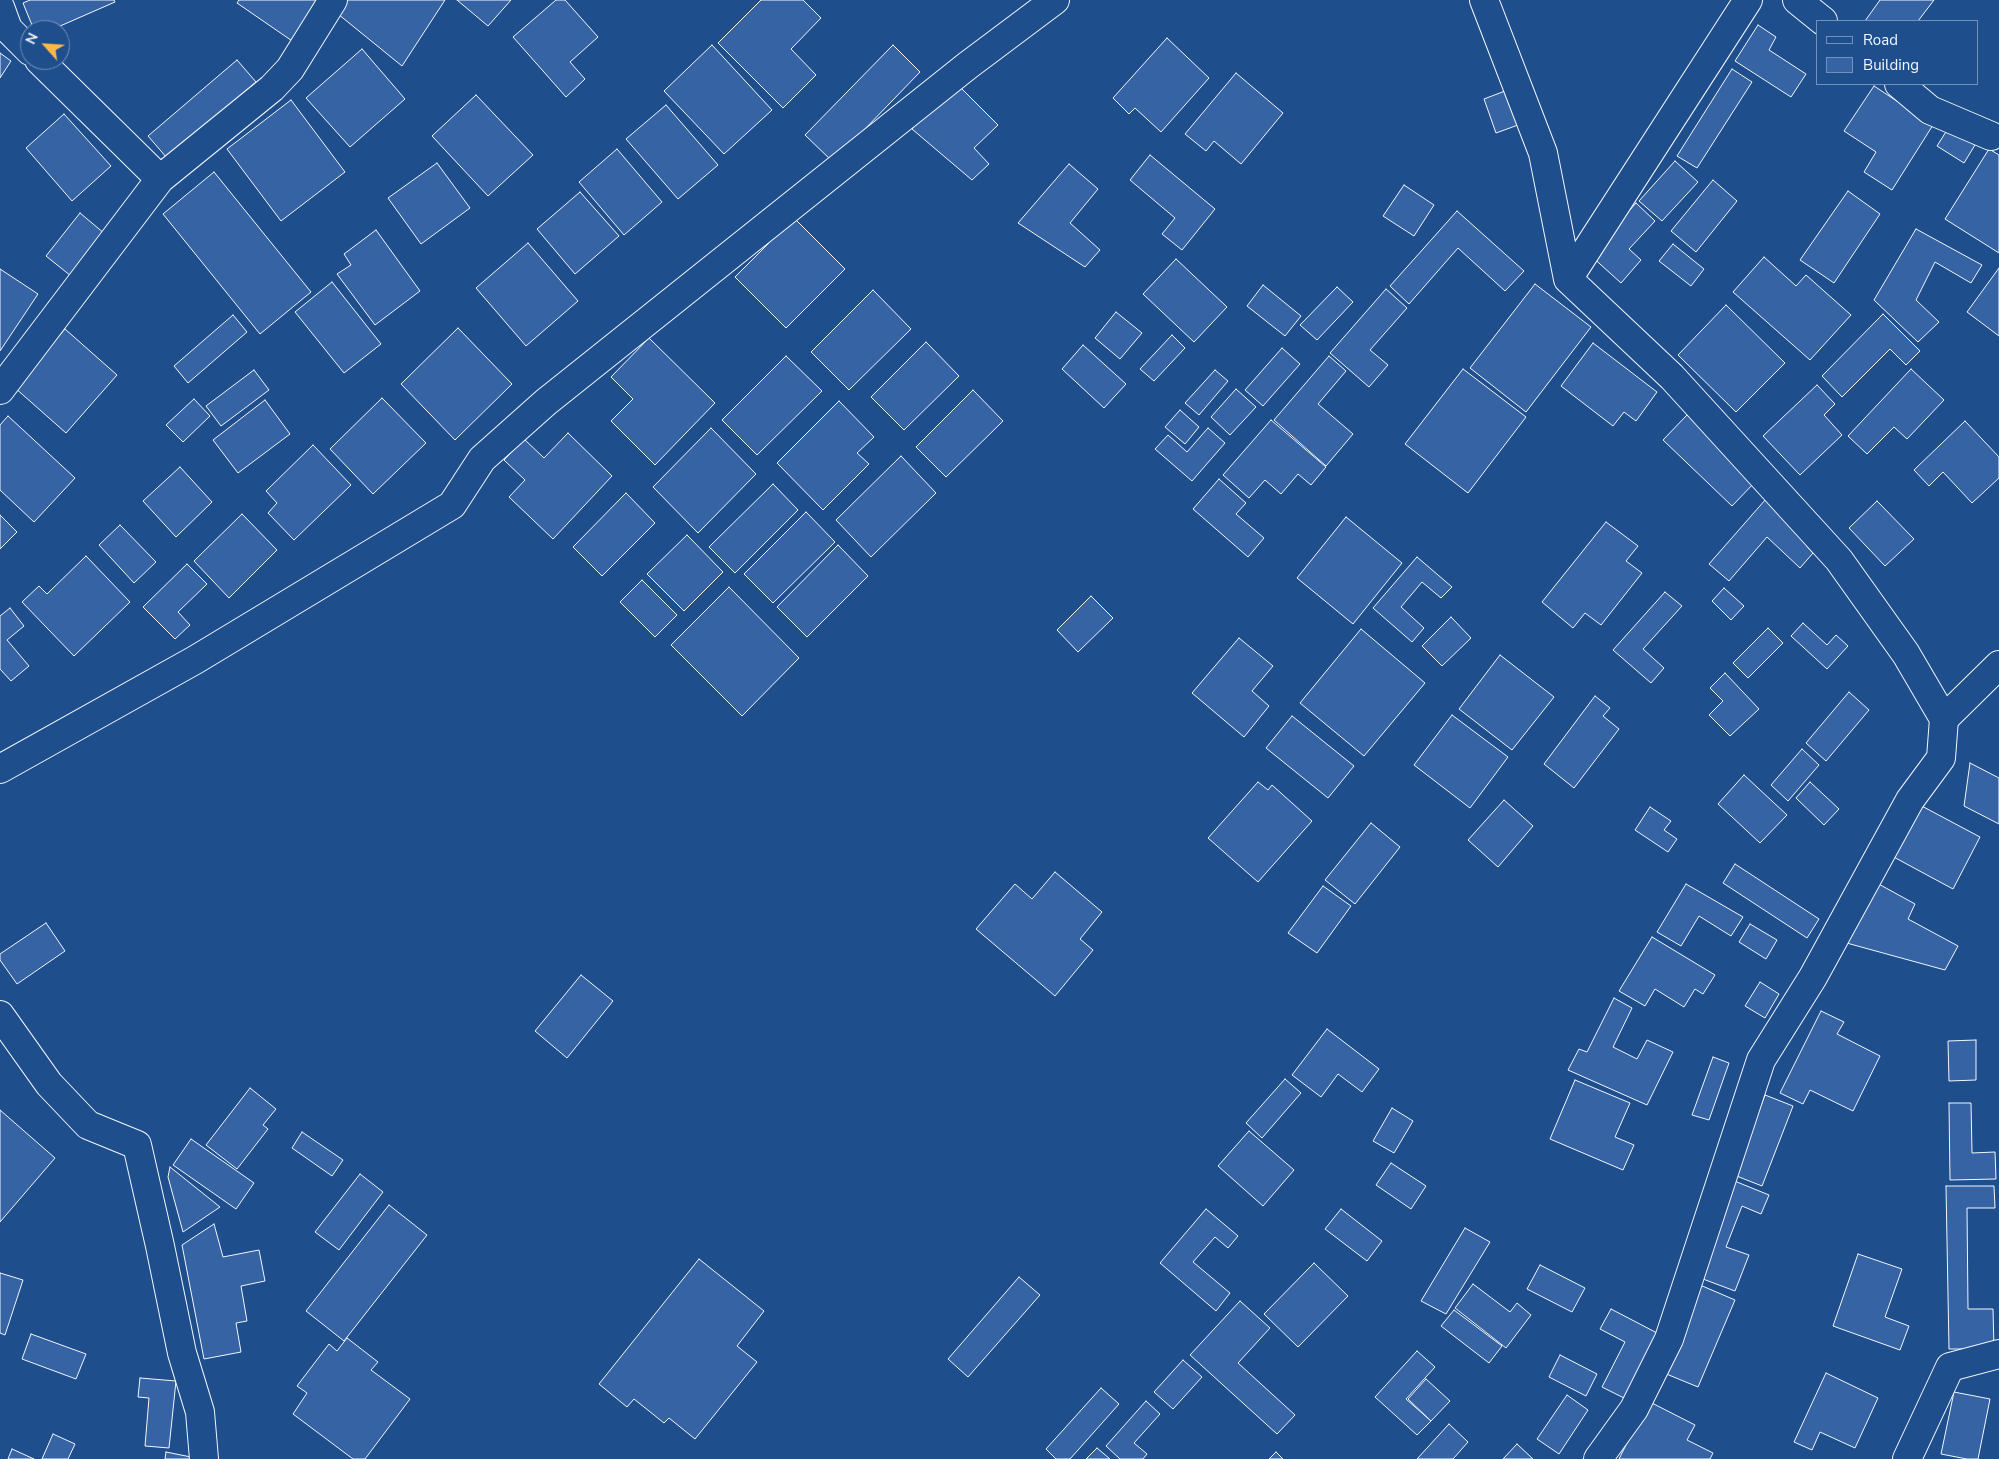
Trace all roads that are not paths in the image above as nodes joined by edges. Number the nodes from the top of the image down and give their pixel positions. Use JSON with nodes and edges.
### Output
{"nodes":[{"id":1,"x":333,"y":0,"type":"edge"},
{"id":2,"x":1055,"y":0,"type":"edge"},
{"id":3,"x":1484,"y":0,"type":"edge"},
{"id":4,"x":1748,"y":0,"type":"edge"},
{"id":5,"x":1797,"y":0,"type":"edge"},
{"id":6,"x":0,"y":7,"type":"edge"},
{"id":7,"x":1822,"y":20,"type":"edge"},
{"id":8,"x":20,"y":41,"type":"edge"},
{"id":9,"x":49,"y":70,"type":"edge"},
{"id":10,"x":1899,"y":85,"type":"edge"},
{"id":11,"x":1991,"y":136,"type":"dead end"},
{"id":12,"x":160,"y":179,"type":"junction"},
{"id":13,"x":1568,"y":278,"type":"junction"},
{"id":14,"x":0,"y":390,"type":"edge"},
{"id":15,"x":1999,"y":665,"type":"edge"},
{"id":16,"x":1944,"y":719,"type":"junction"},
{"id":17,"x":0,"y":769,"type":"edge"},
{"id":18,"x":0,"y":1015,"type":"edge"},
{"id":19,"x":1999,"y":1354,"type":"edge"},
{"id":20,"x":204,"y":1459,"type":"edge"},
{"id":21,"x":1598,"y":1459,"type":"edge"},
{"id":22,"x":1908,"y":1459,"type":"edge"}],
"edges":[{"from":1,"to":12,"type":"street"},
{"from":2,"to":17,"type":"street"},
{"from":3,"to":13,"type":"street"},
{"from":4,"to":13,"type":"street"},
{"from":5,"to":7,"type":"street"},
{"from":6,"to":8,"type":"street"},
{"from":9,"to":12,"type":"street"},
{"from":10,"to":11,"type":"street"},
{"from":12,"to":14,"type":"street"},
{"from":13,"to":16,"type":"street"},
{"from":15,"to":16,"type":"street"},
{"from":16,"to":21,"type":"street"},
{"from":18,"to":20,"type":"street"},
{"from":19,"to":22,"type":"street"}]}
